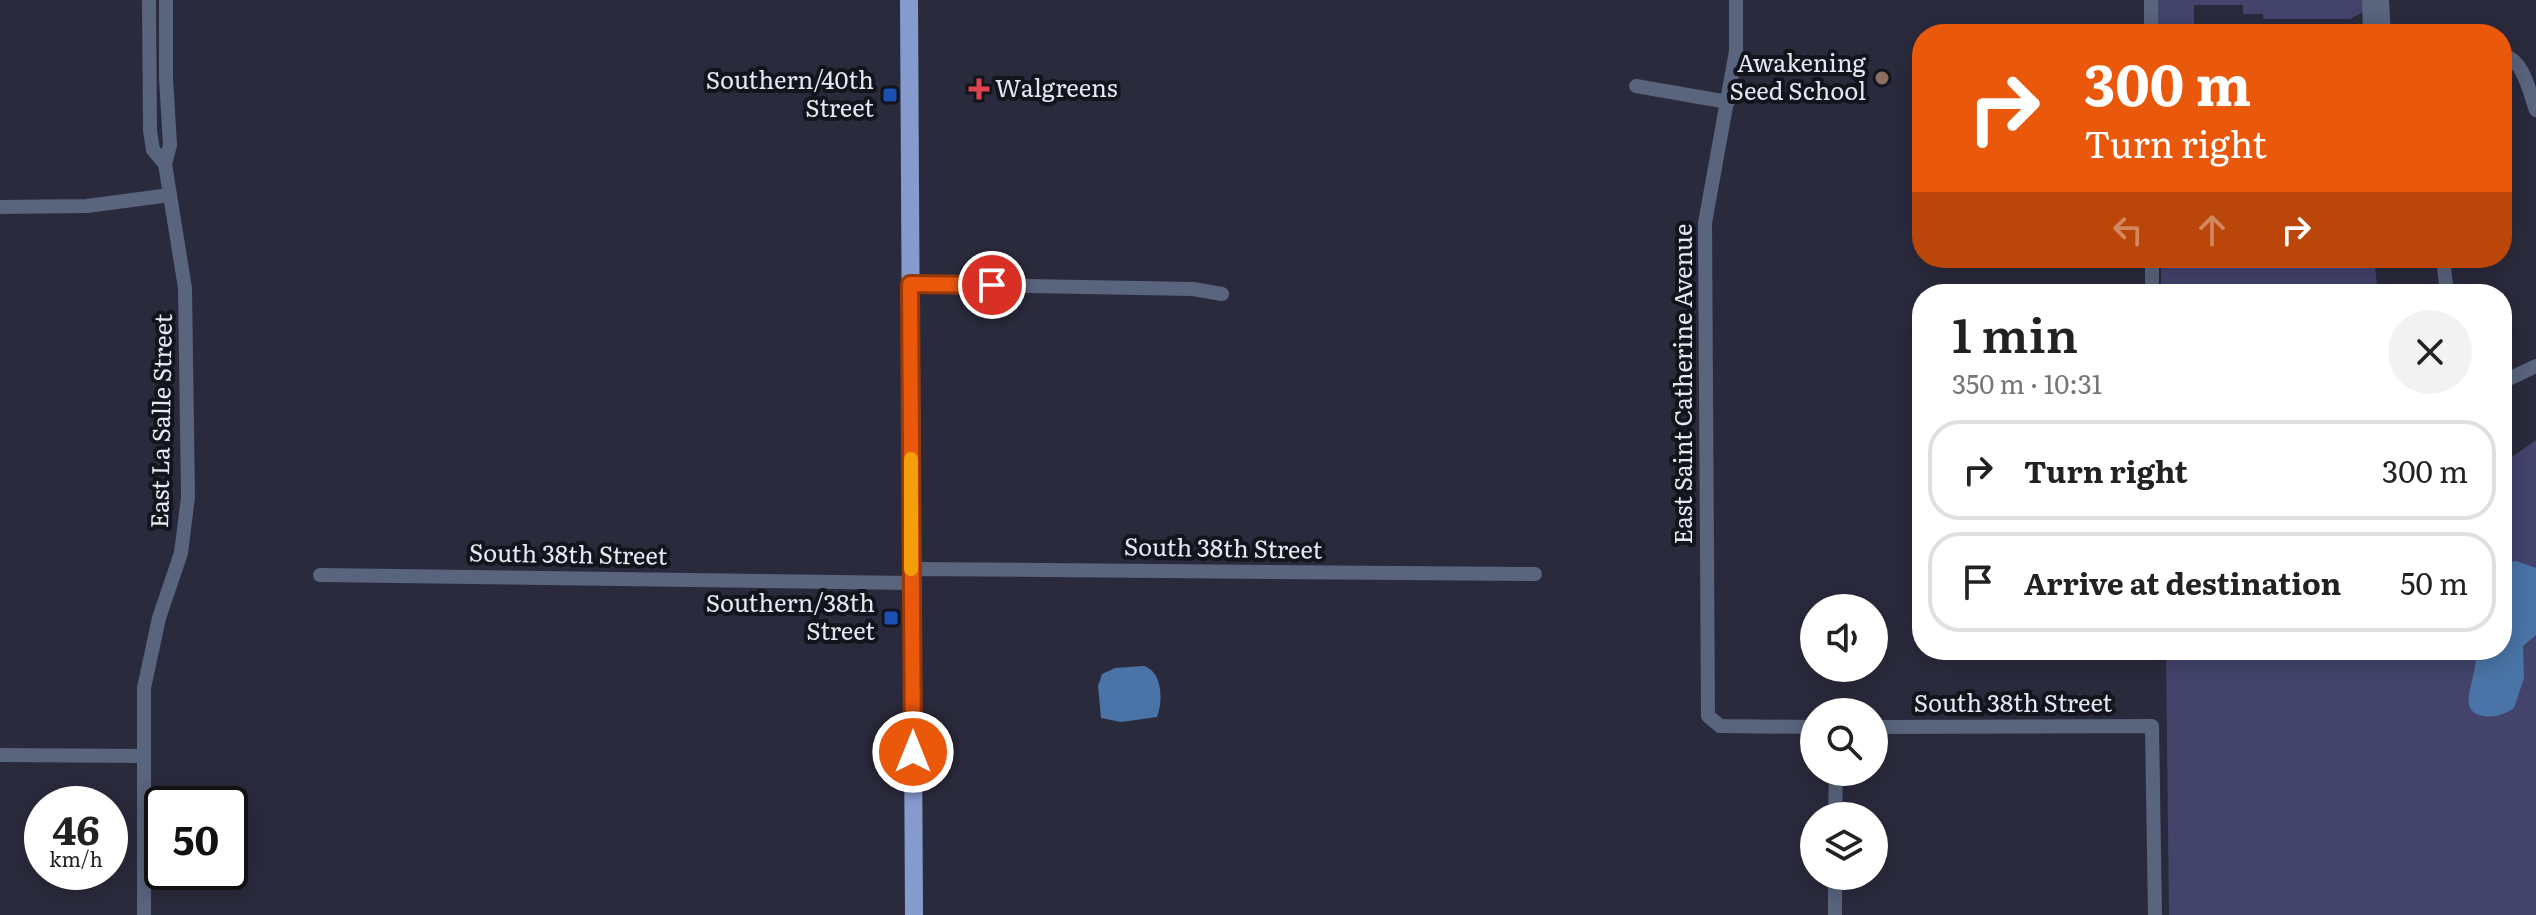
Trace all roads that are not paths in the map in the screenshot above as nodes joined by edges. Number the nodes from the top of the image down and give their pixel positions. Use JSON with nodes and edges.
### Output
{"nodes":[{"id":1,"x":149,"y":0,"type":"edge"},
{"id":2,"x":166,"y":0,"type":"edge"},
{"id":3,"x":909,"y":0,"type":"edge"},
{"id":4,"x":1736,"y":0,"type":"edge"},
{"id":5,"x":2151,"y":0,"type":"edge"},
{"id":6,"x":2369,"y":0,"type":"edge"},
{"id":7,"x":2382,"y":0,"type":"edge"},
{"id":8,"x":2375,"y":18,"type":"junction"},
{"id":9,"x":2151,"y":24,"type":"edge"},
{"id":10,"x":2373,"y":24,"type":"edge"},
{"id":11,"x":2378,"y":24,"type":"edge"},
{"id":12,"x":2512,"y":60,"type":"edge"},
{"id":13,"x":1636,"y":86,"type":"dead end"},
{"id":14,"x":1728,"y":102,"type":"junction"},
{"id":15,"x":2536,"y":110,"type":"edge"},
{"id":16,"x":165,"y":164,"type":"junction"},
{"id":17,"x":170,"y":195,"type":"junction"},
{"id":18,"x":0,"y":207,"type":"edge"},
{"id":19,"x":910,"y":284,"type":"junction"},
{"id":20,"x":1222,"y":294,"type":"dead end"},
{"id":21,"x":2536,"y":366,"type":"edge"},
{"id":22,"x":2512,"y":377,"type":"edge"},
{"id":23,"x":1535,"y":574,"type":"dead end"},
{"id":24,"x":320,"y":575,"type":"dead end"},
{"id":25,"x":912,"y":576,"type":"junction"},
{"id":26,"x":1800,"y":727,"type":"edge"},
{"id":27,"x":1888,"y":727,"type":"edge"},
{"id":28,"x":0,"y":755,"type":"edge"},
{"id":29,"x":142,"y":756,"type":"junction"},
{"id":30,"x":1835,"y":890,"type":"edge"},
{"id":31,"x":144,"y":915,"type":"edge"},
{"id":32,"x":914,"y":915,"type":"edge"},
{"id":33,"x":1835,"y":915,"type":"edge"},
{"id":34,"x":2155,"y":915,"type":"edge"}],
"edges":[{"from":1,"to":16,"type":"street","name":"East La Salle Street"},
{"from":2,"to":16,"type":"street","name":"East La Salle Street"},
{"from":3,"to":19,"type":"main road"},
{"from":4,"to":14,"type":"street","name":"East Saint Catherine Avenue"},
{"from":5,"to":9,"type":"street"},
{"from":6,"to":8,"type":"street"},
{"from":7,"to":8,"type":"street"},
{"from":8,"to":10,"type":"street"},
{"from":8,"to":11,"type":"street"},
{"from":12,"to":15,"type":"street"},
{"from":13,"to":14,"type":"street"},
{"from":14,"to":26,"type":"street","name":"East Saint Catherine Avenue"},
{"from":16,"to":17,"type":"street","name":"East La Salle Street"},
{"from":17,"to":18,"type":"street"},
{"from":17,"to":29,"type":"street","name":"East La Salle Street"},
{"from":19,"to":20,"type":"street"},
{"from":19,"to":25,"type":"main road"},
{"from":21,"to":22,"type":"street"},
{"from":23,"to":25,"type":"street","name":"South 38th Street"},
{"from":24,"to":25,"type":"street","name":"South 38th Street"},
{"from":25,"to":32,"type":"main road"},
{"from":27,"to":34,"type":"street","name":"South 38th Street"},
{"from":28,"to":29,"type":"street"},
{"from":29,"to":31,"type":"street","name":"East La Salle Street"},
{"from":30,"to":33,"type":"street"}]}
